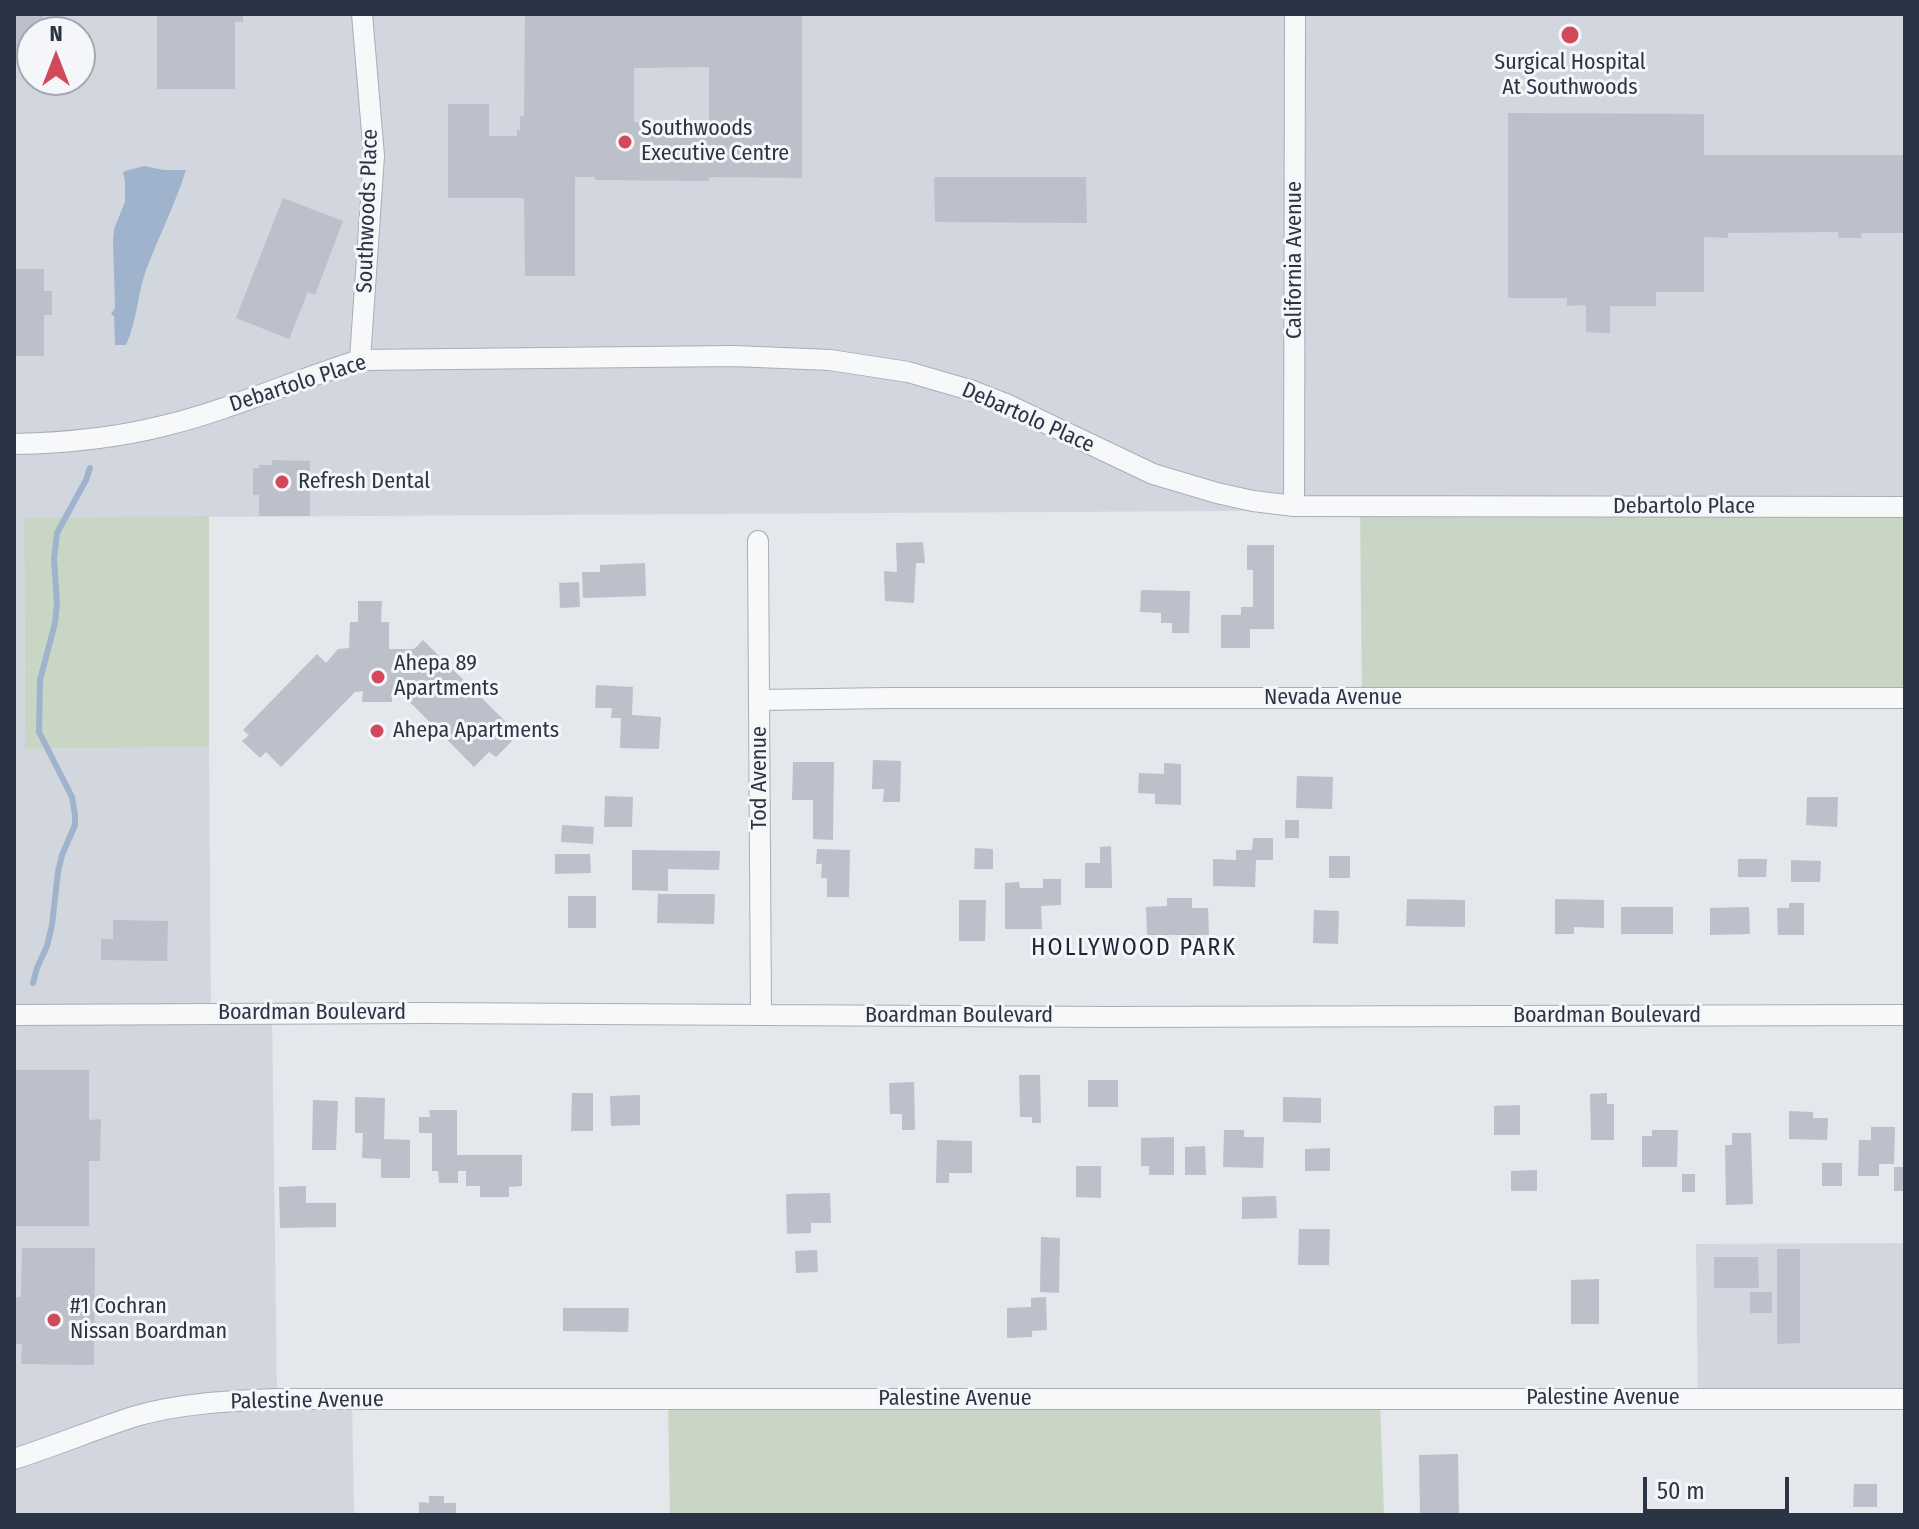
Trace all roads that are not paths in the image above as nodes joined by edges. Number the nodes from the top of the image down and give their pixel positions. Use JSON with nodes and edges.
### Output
{"nodes":[{"id":1,"x":362,"y":14,"type":"edge"},
{"id":2,"x":1295,"y":14,"type":"edge"},
{"id":3,"x":360,"y":360,"type":"junction"},
{"id":4,"x":14,"y":444,"type":"edge"},
{"id":5,"x":1294,"y":506,"type":"junction"},
{"id":6,"x":1905,"y":507,"type":"edge"},
{"id":7,"x":758,"y":541,"type":"dead end"},
{"id":8,"x":1905,"y":698,"type":"edge"},
{"id":9,"x":760,"y":700,"type":"junction"},
{"id":10,"x":14,"y":1015,"type":"edge"},
{"id":11,"x":761,"y":1015,"type":"junction"},
{"id":12,"x":1905,"y":1015,"type":"edge"},
{"id":13,"x":1905,"y":1399,"type":"edge"},
{"id":14,"x":14,"y":1459,"type":"edge"}],
"edges":[{"from":1,"to":3,"type":"street","name":"Southwoods Place"},
{"from":2,"to":5,"type":"street","name":"California Avenue"},
{"from":3,"to":4,"type":"street","name":"Debartolo Place"},
{"from":3,"to":5,"type":"street","name":"Debartolo Place"},
{"from":5,"to":6,"type":"street","name":"Debartolo Place"},
{"from":7,"to":9,"type":"street","name":"Tod Avenue"},
{"from":8,"to":9,"type":"street","name":"Nevada Avenue"},
{"from":9,"to":11,"type":"street","name":"Tod Avenue"},
{"from":10,"to":11,"type":"street","name":"Boardman Boulevard"},
{"from":11,"to":12,"type":"street","name":"Boardman Boulevard"},
{"from":13,"to":14,"type":"street","name":"Palestine Avenue"}]}
